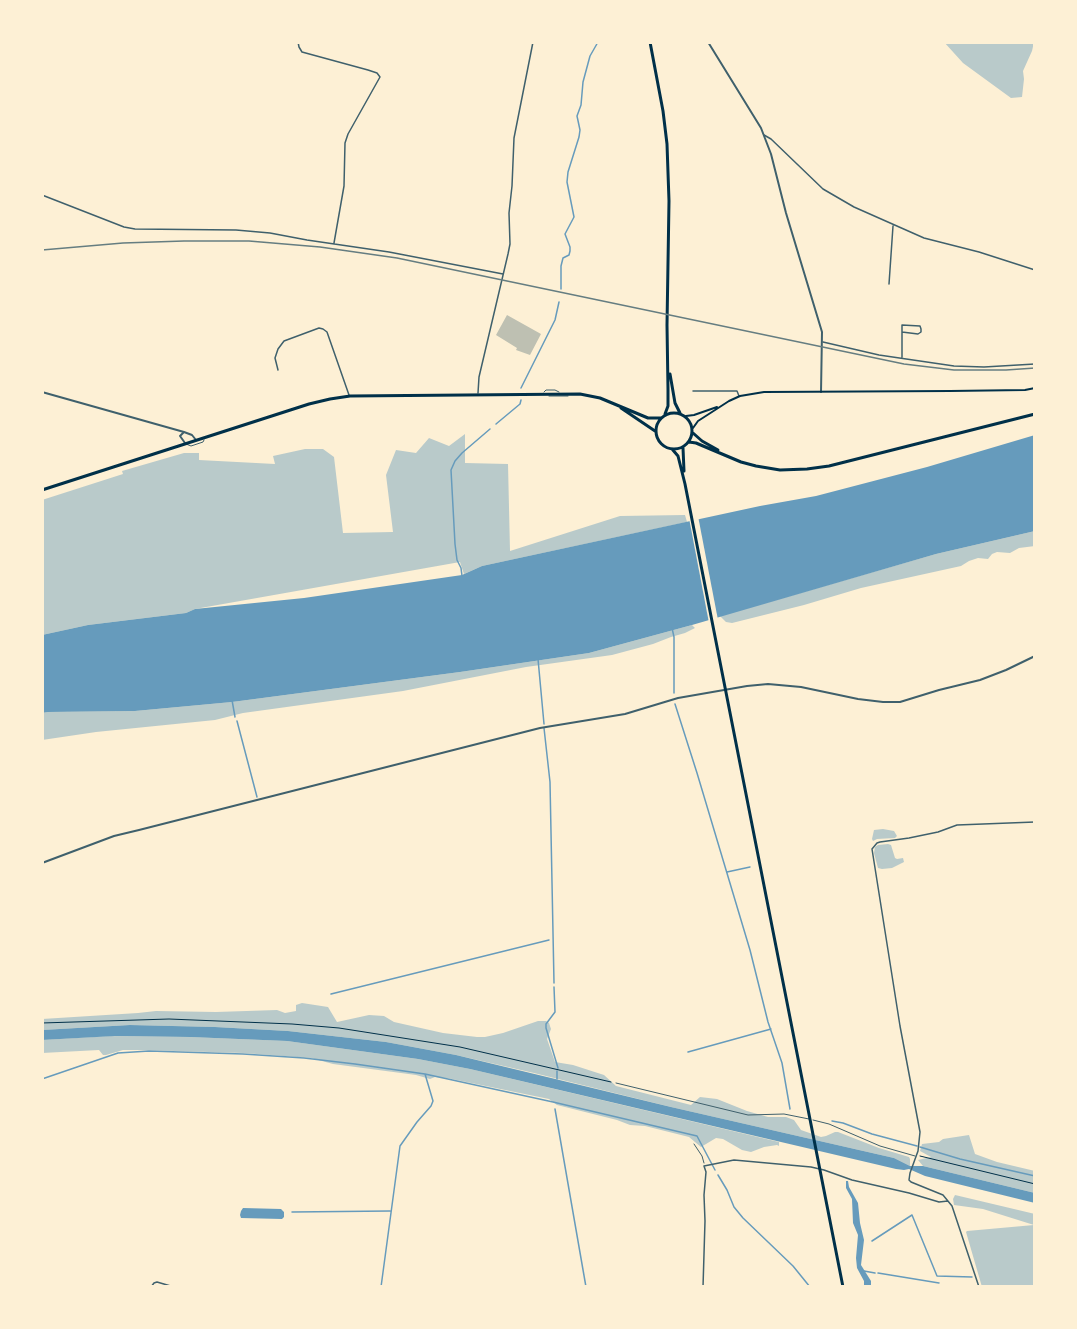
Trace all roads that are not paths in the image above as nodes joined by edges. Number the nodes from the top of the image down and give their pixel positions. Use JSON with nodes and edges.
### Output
{"nodes":[{"id":1,"x":298,"y":42,"type":"edge"},
{"id":2,"x":533,"y":42,"type":"edge"},
{"id":3,"x":650,"y":42,"type":"edge"},
{"id":4,"x":708,"y":42,"type":"edge"},
{"id":5,"x":764,"y":135,"type":"junction"},
{"id":6,"x":42,"y":195,"type":"edge"},
{"id":7,"x":893,"y":225,"type":"junction"},
{"id":8,"x":334,"y":244,"type":"junction"},
{"id":9,"x":1035,"y":270,"type":"edge"},
{"id":10,"x":503,"y":274,"type":"junction"},
{"id":11,"x":890,"y":284,"type":"dead end"},
{"id":12,"x":902,"y":332,"type":"junction"},
{"id":13,"x":823,"y":342,"type":"junction"},
{"id":14,"x":902,"y":358,"type":"junction"},
{"id":15,"x":668,"y":359,"type":"junction"},
{"id":16,"x":1035,"y":364,"type":"edge"},
{"id":17,"x":278,"y":370,"type":"dead end"},
{"id":18,"x":1035,"y":388,"type":"edge"},
{"id":19,"x":693,"y":391,"type":"dead end"},
{"id":20,"x":42,"y":392,"type":"edge"},
{"id":21,"x":820,"y":392,"type":"junction"},
{"id":22,"x":572,"y":393,"type":"junction"},
{"id":23,"x":478,"y":394,"type":"junction"},
{"id":24,"x":543,"y":394,"type":"junction"},
{"id":25,"x":350,"y":396,"type":"junction"},
{"id":26,"x":740,"y":396,"type":"junction"},
{"id":27,"x":609,"y":401,"type":"junction"},
{"id":28,"x":722,"y":405,"type":"junction"},
{"id":29,"x":680,"y":413,"type":"junction"},
{"id":30,"x":665,"y":414,"type":"junction"},
{"id":31,"x":1035,"y":414,"type":"edge"},
{"id":32,"x":686,"y":416,"type":"junction"},
{"id":33,"x":661,"y":418,"type":"junction"},
{"id":34,"x":693,"y":428,"type":"junction"},
{"id":35,"x":174,"y":429,"type":"junction"},
{"id":36,"x":184,"y":432,"type":"junction"},
{"id":37,"x":656,"y":432,"type":"junction"},
{"id":38,"x":693,"y":433,"type":"junction"},
{"id":39,"x":180,"y":436,"type":"junction"},
{"id":40,"x":205,"y":437,"type":"junction"},
{"id":41,"x":196,"y":440,"type":"junction"},
{"id":42,"x":688,"y":442,"type":"junction"},
{"id":43,"x":185,"y":443,"type":"junction"},
{"id":44,"x":683,"y":447,"type":"junction"},
{"id":45,"x":672,"y":449,"type":"junction"},
{"id":46,"x":727,"y":456,"type":"junction"},
{"id":47,"x":684,"y":479,"type":"junction"},
{"id":48,"x":42,"y":490,"type":"edge"},
{"id":49,"x":1035,"y":656,"type":"edge"},
{"id":50,"x":1035,"y":822,"type":"edge"},
{"id":51,"x":42,"y":863,"type":"edge"},
{"id":52,"x":616,"y":1083,"type":"road end"},
{"id":53,"x":694,"y":1144,"type":"dead end"},
{"id":54,"x":915,"y":1156,"type":"junction"},
{"id":55,"x":704,"y":1166,"type":"junction"},
{"id":56,"x":948,"y":1200,"type":"junction"},
{"id":57,"x":151,"y":1287,"type":"edge"},
{"id":58,"x":174,"y":1287,"type":"edge"},
{"id":59,"x":703,"y":1287,"type":"edge"},
{"id":60,"x":843,"y":1287,"type":"edge"},
{"id":61,"x":979,"y":1287,"type":"edge"}],
"edges":[{"from":1,"to":8,"type":"street"},
{"from":2,"to":10,"type":"street"},
{"from":3,"to":15,"type":"main road"},
{"from":4,"to":5,"type":"street"},
{"from":5,"to":7,"type":"street"},
{"from":5,"to":13,"type":"street"},
{"from":6,"to":8,"type":"street"},
{"from":7,"to":9,"type":"street"},
{"from":7,"to":11,"type":"street"},
{"from":8,"to":10,"type":"street"},
{"from":10,"to":23,"type":"street"},
{"from":12,"to":12,"type":"street"},
{"from":12,"to":14,"type":"street"},
{"from":13,"to":14,"type":"street"},
{"from":13,"to":21,"type":"street"},
{"from":14,"to":16,"type":"street"},
{"from":15,"to":29,"type":"main road"},
{"from":15,"to":30,"type":"main road"},
{"from":17,"to":25,"type":"street"},
{"from":18,"to":21,"type":"main road"},
{"from":19,"to":26,"type":"street"},
{"from":20,"to":35,"type":"street"},
{"from":21,"to":26,"type":"main road"},
{"from":22,"to":24,"type":"main road"},
{"from":22,"to":24,"type":"lane"},
{"from":22,"to":27,"type":"main road"},
{"from":23,"to":24,"type":"main road"},
{"from":23,"to":25,"type":"main road"},
{"from":25,"to":40,"type":"main road"},
{"from":26,"to":28,"type":"main road"},
{"from":27,"to":33,"type":"main road"},
{"from":27,"to":37,"type":"main road"},
{"from":28,"to":32,"type":"main road"},
{"from":28,"to":34,"type":"main road"},
{"from":29,"to":30,"type":"main road"},
{"from":29,"to":32,"type":"main road"},
{"from":30,"to":33,"type":"main road"},
{"from":31,"to":46,"type":"main road"},
{"from":32,"to":34,"type":"main road"},
{"from":33,"to":37,"type":"main road"},
{"from":34,"to":38,"type":"main road"},
{"from":35,"to":36,"type":"street"},
{"from":35,"to":39,"type":"street"},
{"from":36,"to":39,"type":"street"},
{"from":36,"to":41,"type":"street"},
{"from":37,"to":45,"type":"main road"},
{"from":38,"to":42,"type":"main road"},
{"from":38,"to":46,"type":"main road"},
{"from":39,"to":43,"type":"street"},
{"from":40,"to":41,"type":"main road"},
{"from":40,"to":43,"type":"lane"},
{"from":41,"to":43,"type":"main road"},
{"from":42,"to":44,"type":"main road"},
{"from":42,"to":46,"type":"main road"},
{"from":43,"to":48,"type":"main road"},
{"from":44,"to":45,"type":"main road"},
{"from":44,"to":47,"type":"main road"},
{"from":45,"to":47,"type":"main road"},
{"from":47,"to":60,"type":"main road"},
{"from":49,"to":51,"type":"street"},
{"from":50,"to":54,"type":"street"},
{"from":52,"to":54,"type":"lane"},
{"from":53,"to":55,"type":"lane"},
{"from":54,"to":56,"type":"street"},
{"from":55,"to":56,"type":"street"},
{"from":55,"to":59,"type":"street"},
{"from":56,"to":61,"type":"street"},
{"from":57,"to":58,"type":"street"}]}
